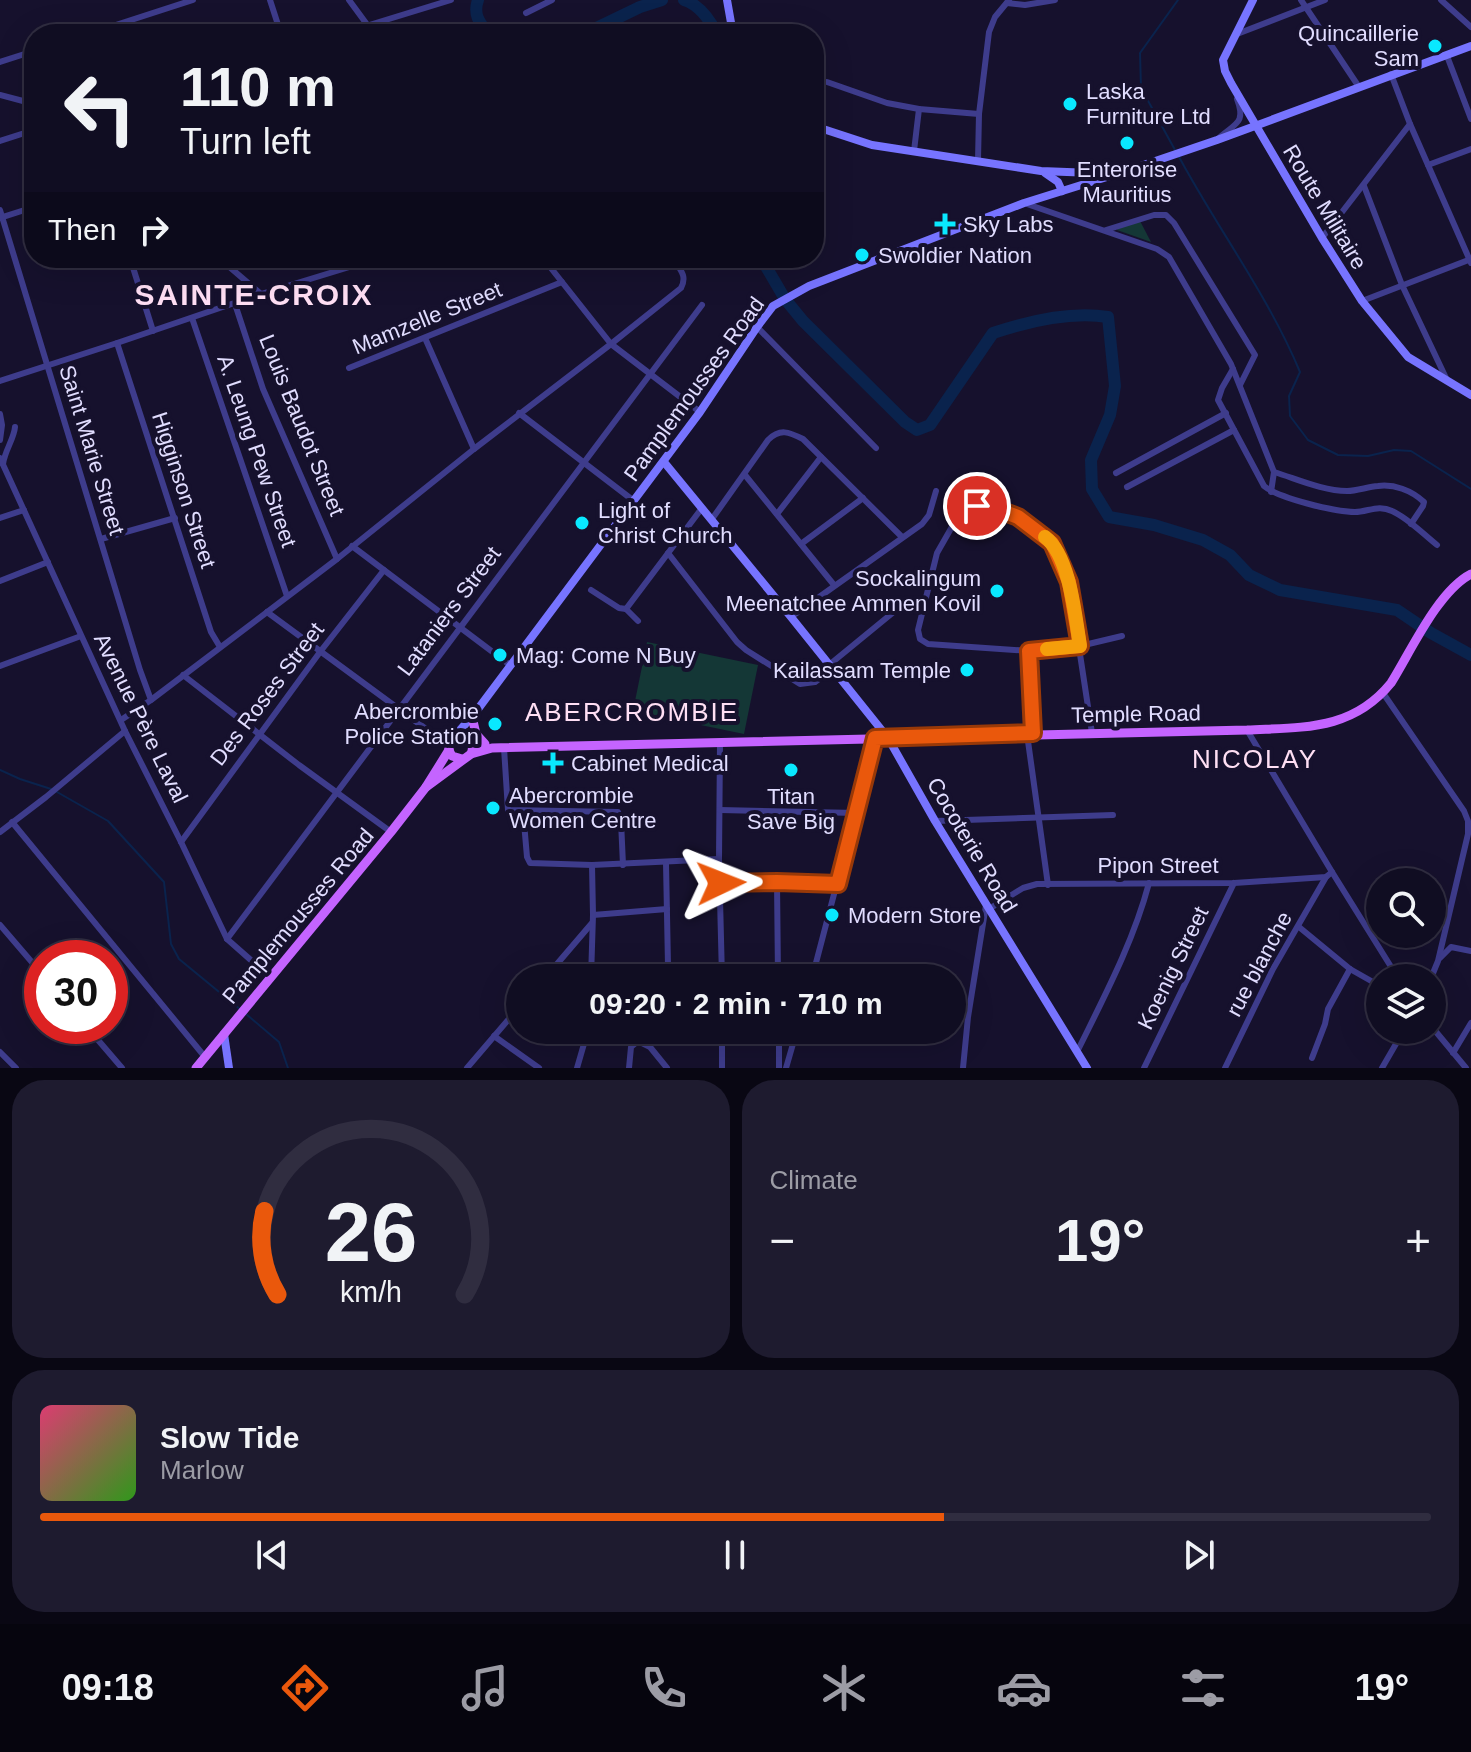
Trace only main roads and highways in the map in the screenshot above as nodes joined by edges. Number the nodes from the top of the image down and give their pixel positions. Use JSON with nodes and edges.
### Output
{"nodes":[{"id":1,"x":727,"y":0,"type":"edge"},
{"id":2,"x":1253,"y":0,"type":"edge"},
{"id":3,"x":731,"y":24,"type":"edge"},
{"id":4,"x":1471,"y":46,"type":"edge"},
{"id":5,"x":1257,"y":125,"type":"junction"},
{"id":6,"x":824,"y":129,"type":"edge"},
{"id":7,"x":1041,"y":171,"type":"junction"},
{"id":8,"x":1126,"y":171,"type":"junction"},
{"id":9,"x":1059,"y":172,"type":"junction"},
{"id":10,"x":1067,"y":190,"type":"junction"},
{"id":11,"x":1471,"y":395,"type":"edge"},
{"id":12,"x":664,"y":462,"type":"junction"},
{"id":13,"x":1471,"y":574,"type":"edge"},
{"id":14,"x":474,"y":717,"type":"junction"},
{"id":15,"x":888,"y":738,"type":"junction"},
{"id":16,"x":470,"y":739,"type":"junction"},
{"id":17,"x":451,"y":743,"type":"junction"},
{"id":18,"x":489,"y":746,"type":"junction"},
{"id":19,"x":466,"y":757,"type":"junction"},
{"id":20,"x":426,"y":787,"type":"junction"},
{"id":21,"x":224,"y":1034,"type":"junction"},
{"id":22,"x":196,"y":1068,"type":"edge"},
{"id":23,"x":229,"y":1068,"type":"edge"},
{"id":24,"x":1087,"y":1068,"type":"edge"}],
"edges":[{"from":1,"to":3,"type":"main road"},
{"from":2,"to":5,"type":"main road","name":"Route Militaire"},
{"from":4,"to":5,"type":"main road","name":"Pamplemousses Road"},
{"from":5,"to":8,"type":"main road","name":"Pamplemousses Road"},
{"from":5,"to":11,"type":"main road","name":"Route Militaire"},
{"from":6,"to":7,"type":"main road"},
{"from":7,"to":9,"type":"main road"},
{"from":7,"to":10,"type":"main road"},
{"from":8,"to":9,"type":"main road"},
{"from":8,"to":10,"type":"main road","name":"Pamplemousses Road"},
{"from":9,"to":10,"type":"main road"},
{"from":10,"to":12,"type":"main road","name":"Pamplemousses Road"},
{"from":12,"to":14,"type":"main road","name":"Pamplemousses Road"},
{"from":12,"to":15,"type":"main road","name":"Cocoterie Road"},
{"from":13,"to":15,"type":"main road","name":"Temple Road"},
{"from":14,"to":16,"type":"main road"},
{"from":14,"to":17,"type":"main road","name":"Pamplemousses Road"},
{"from":14,"to":18,"type":"main road"},
{"from":15,"to":18,"type":"main road","name":"Temple Road"},
{"from":15,"to":24,"type":"main road","name":"Cocoterie Road"},
{"from":16,"to":17,"type":"main road"},
{"from":16,"to":18,"type":"main road","name":"Temple Road"},
{"from":16,"to":19,"type":"main road"},
{"from":17,"to":19,"type":"main road"},
{"from":17,"to":20,"type":"main road","name":"Pamplemousses Road"},
{"from":18,"to":19,"type":"main road","name":"Temple Road"},
{"from":19,"to":20,"type":"main road","name":"Pamplemousses Road"},
{"from":20,"to":21,"type":"main road","name":"Pamplemousses Road"},
{"from":21,"to":22,"type":"main road","name":"Pamplemousses Road"},
{"from":21,"to":23,"type":"main road"}]}
